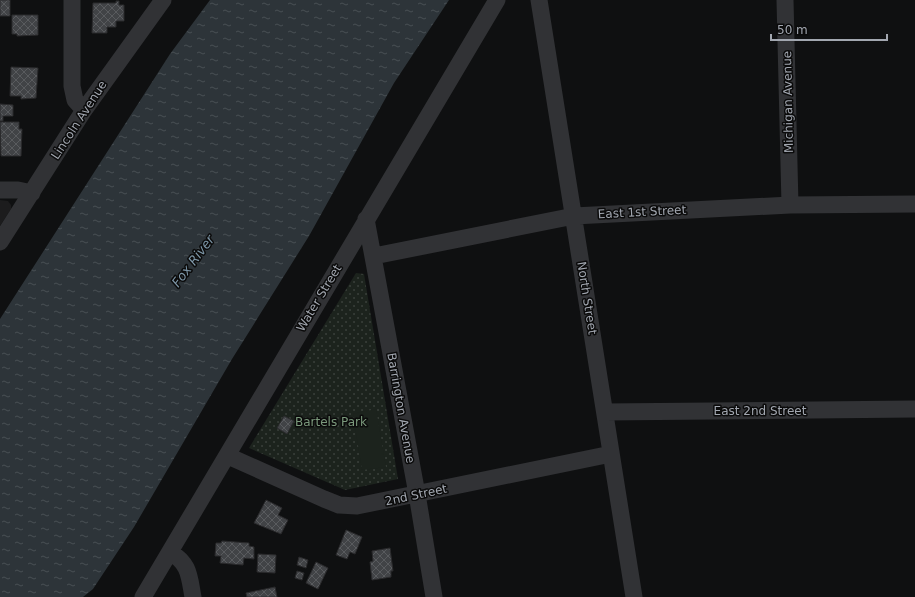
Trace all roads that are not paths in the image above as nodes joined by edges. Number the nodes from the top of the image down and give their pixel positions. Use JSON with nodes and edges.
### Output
{"nodes":[{"id":1,"x":72,"y":0,"type":"edge"},
{"id":2,"x":162,"y":0,"type":"edge"},
{"id":3,"x":497,"y":0,"type":"edge"},
{"id":4,"x":539,"y":0,"type":"edge"},
{"id":5,"x":785,"y":0,"type":"edge"},
{"id":6,"x":84,"y":110,"type":"junction"},
{"id":7,"x":0,"y":190,"type":"edge"},
{"id":8,"x":32,"y":193,"type":"junction"},
{"id":9,"x":915,"y":204,"type":"edge"},
{"id":10,"x":790,"y":205,"type":"junction"},
{"id":11,"x":574,"y":216,"type":"junction"},
{"id":12,"x":366,"y":219,"type":"junction"},
{"id":13,"x":0,"y":242,"type":"edge"},
{"id":14,"x":374,"y":256,"type":"junction"},
{"id":15,"x":915,"y":409,"type":"edge"},
{"id":16,"x":605,"y":412,"type":"junction"},
{"id":17,"x":611,"y":454,"type":"junction"},
{"id":18,"x":228,"y":456,"type":"junction"},
{"id":19,"x":417,"y":494,"type":"junction"},
{"id":20,"x":170,"y":552,"type":"junction"},
{"id":21,"x":143,"y":597,"type":"edge"},
{"id":22,"x":192,"y":597,"type":"edge"},
{"id":23,"x":434,"y":597,"type":"edge"},
{"id":24,"x":634,"y":597,"type":"edge"}],
"edges":[{"from":1,"to":6,"type":"street"},
{"from":2,"to":6,"type":"street","name":"Lincoln Avenue"},
{"from":3,"to":12,"type":"street","name":"Water Street"},
{"from":4,"to":11,"type":"street","name":"North Street"},
{"from":5,"to":10,"type":"street","name":"Michigan Avenue"},
{"from":6,"to":8,"type":"street","name":"Lincoln Avenue"},
{"from":7,"to":8,"type":"street"},
{"from":8,"to":13,"type":"street","name":"Lincoln Avenue"},
{"from":9,"to":10,"type":"street","name":"East 1st Street"},
{"from":10,"to":11,"type":"street","name":"East 1st Street"},
{"from":11,"to":14,"type":"street","name":"East 1st Street"},
{"from":11,"to":16,"type":"street","name":"North Street"},
{"from":12,"to":14,"type":"street","name":"Barrington Avenue"},
{"from":12,"to":18,"type":"street","name":"Water Street"},
{"from":14,"to":19,"type":"street","name":"Barrington Avenue"},
{"from":15,"to":16,"type":"street","name":"East 2nd Street"},
{"from":16,"to":17,"type":"street","name":"North Street"},
{"from":17,"to":19,"type":"street","name":"2nd Street"},
{"from":17,"to":24,"type":"street","name":"North Street"},
{"from":18,"to":19,"type":"street","name":"2nd Street"},
{"from":18,"to":20,"type":"street","name":"Water Street"},
{"from":19,"to":23,"type":"street","name":"Barrington Avenue"},
{"from":20,"to":21,"type":"street","name":"Water Street"},
{"from":20,"to":22,"type":"street"}]}
